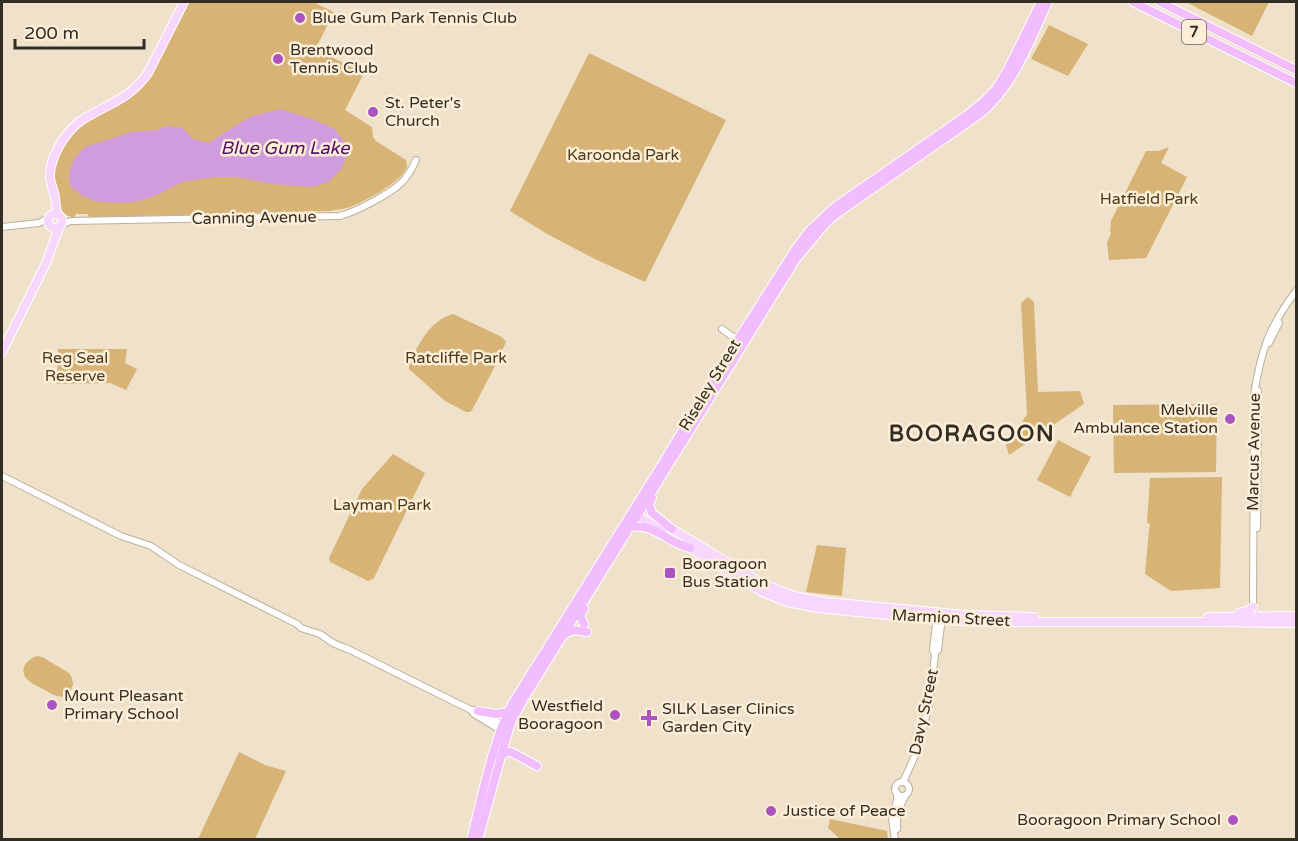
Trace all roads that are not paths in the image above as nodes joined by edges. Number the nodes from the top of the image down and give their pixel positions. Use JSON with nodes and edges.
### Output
{"nodes":[{"id":1,"x":182,"y":2,"type":"edge"},
{"id":2,"x":1041,"y":2,"type":"edge"},
{"id":3,"x":1048,"y":2,"type":"edge"},
{"id":4,"x":1133,"y":2,"type":"edge"},
{"id":5,"x":1160,"y":2,"type":"edge"},
{"id":6,"x":1260,"y":51,"type":"junction"},
{"id":7,"x":1254,"y":62,"type":"junction"},
{"id":8,"x":1287,"y":65,"type":"junction"},
{"id":9,"x":1296,"y":70,"type":"edge"},
{"id":10,"x":1296,"y":78,"type":"edge"},
{"id":11,"x":1296,"y":83,"type":"edge"},
{"id":12,"x":416,"y":160,"type":"dead end"},
{"id":13,"x":54,"y":221,"type":"junction"},
{"id":14,"x":2,"y":227,"type":"edge"},
{"id":15,"x":1296,"y":291,"type":"edge"},
{"id":16,"x":1296,"y":298,"type":"edge"},
{"id":17,"x":758,"y":322,"type":"junction"},
{"id":18,"x":739,"y":338,"type":"junction"},
{"id":19,"x":739,"y":351,"type":"junction"},
{"id":20,"x":2,"y":352,"type":"edge"},
{"id":21,"x":665,"y":471,"type":"junction"},
{"id":22,"x":2,"y":477,"type":"edge"},
{"id":23,"x":636,"y":511,"type":"junction"},
{"id":24,"x":631,"y":527,"type":"junction"},
{"id":25,"x":672,"y":529,"type":"junction"},
{"id":26,"x":690,"y":548,"type":"junction"},
{"id":27,"x":587,"y":598,"type":"junction"},
{"id":28,"x":1253,"y":607,"type":"junction"},
{"id":29,"x":1296,"y":616,"type":"edge"},
{"id":30,"x":940,"y":617,"type":"junction"},
{"id":31,"x":1210,"y":617,"type":"junction"},
{"id":32,"x":1255,"y":620,"type":"junction"},
{"id":33,"x":1296,"y":623,"type":"edge"},
{"id":34,"x":564,"y":634,"type":"junction"},
{"id":35,"x":475,"y":711,"type":"junction"},
{"id":36,"x":508,"y":712,"type":"junction"},
{"id":37,"x":505,"y":730,"type":"junction"},
{"id":38,"x":500,"y":756,"type":"junction"},
{"id":39,"x":537,"y":766,"type":"dead end"},
{"id":40,"x":905,"y":783,"type":"junction"},
{"id":41,"x":897,"y":793,"type":"junction"},
{"id":42,"x":905,"y":796,"type":"junction"},
{"id":43,"x":471,"y":840,"type":"edge"},
{"id":44,"x":478,"y":840,"type":"edge"},
{"id":45,"x":897,"y":840,"type":"edge"}],
"edges":[{"from":1,"to":13,"type":"main road"},
{"from":2,"to":18,"type":"highway","name":"Riseley Street"},
{"from":3,"to":17,"type":"highway","name":"Riseley Street"},
{"from":4,"to":7,"type":"highway","number":"7"},
{"from":5,"to":6,"type":"highway","number":"7"},
{"from":6,"to":7,"type":"highway"},
{"from":6,"to":8,"type":"highway","number":"7"},
{"from":7,"to":11,"type":"highway","number":"7"},
{"from":8,"to":9,"type":"highway","number":"7"},
{"from":8,"to":10,"type":"highway"},
{"from":12,"to":13,"type":"street","name":"Canning Avenue"},
{"from":13,"to":14,"type":"street","name":"Canning Avenue"},
{"from":13,"to":20,"type":"main road"},
{"from":15,"to":28,"type":"street","name":"Marcus Avenue"},
{"from":16,"to":32,"type":"street","name":"Marcus Avenue"},
{"from":17,"to":18,"type":"street"},
{"from":17,"to":19,"type":"highway","name":"Riseley Street"},
{"from":18,"to":19,"type":"street"},
{"from":18,"to":23,"type":"highway","name":"Riseley Street"},
{"from":19,"to":21,"type":"highway","name":"Riseley Street"},
{"from":21,"to":23,"type":"highway","name":"Riseley Street"},
{"from":21,"to":25,"type":"highway"},
{"from":22,"to":35,"type":"street"},
{"from":23,"to":24,"type":"highway","name":"Riseley Street"},
{"from":23,"to":25,"type":"main road","name":"Marmion Street"},
{"from":23,"to":26,"type":"main road","name":"Marmion Street"},
{"from":23,"to":36,"type":"highway","name":"Riseley Street"},
{"from":24,"to":26,"type":"highway"},
{"from":24,"to":27,"type":"highway","name":"Riseley Street"},
{"from":25,"to":30,"type":"main road","name":"Marmion Street"},
{"from":26,"to":30,"type":"main road","name":"Marmion Street"},
{"from":27,"to":34,"type":"highway","name":"Riseley Street"},
{"from":27,"to":34,"type":"highway"},
{"from":28,"to":31,"type":"main road"},
{"from":28,"to":32,"type":"street","name":"Marcus Avenue"},
{"from":29,"to":32,"type":"main road","name":"Marmion Street"},
{"from":30,"to":31,"type":"main road","name":"Marmion Street"},
{"from":30,"to":32,"type":"main road","name":"Marmion Street"},
{"from":30,"to":40,"type":"street","name":"Davy Street"},
{"from":31,"to":32,"type":"main road","name":"Marmion Street"},
{"from":32,"to":33,"type":"main road","name":"Marmion Street"},
{"from":34,"to":37,"type":"highway","name":"Riseley Street"},
{"from":35,"to":36,"type":"highway"},
{"from":35,"to":37,"type":"street"},
{"from":36,"to":37,"type":"highway","name":"Riseley Street"},
{"from":37,"to":38,"type":"highway","name":"Riseley Street"},
{"from":37,"to":43,"type":"highway","name":"Riseley Street"},
{"from":38,"to":39,"type":"highway"},
{"from":38,"to":44,"type":"highway","name":"Riseley Street"},
{"from":40,"to":41,"type":"street"},
{"from":40,"to":42,"type":"street"},
{"from":41,"to":42,"type":"street"},
{"from":41,"to":45,"type":"street"},
{"from":42,"to":45,"type":"street"}]}
